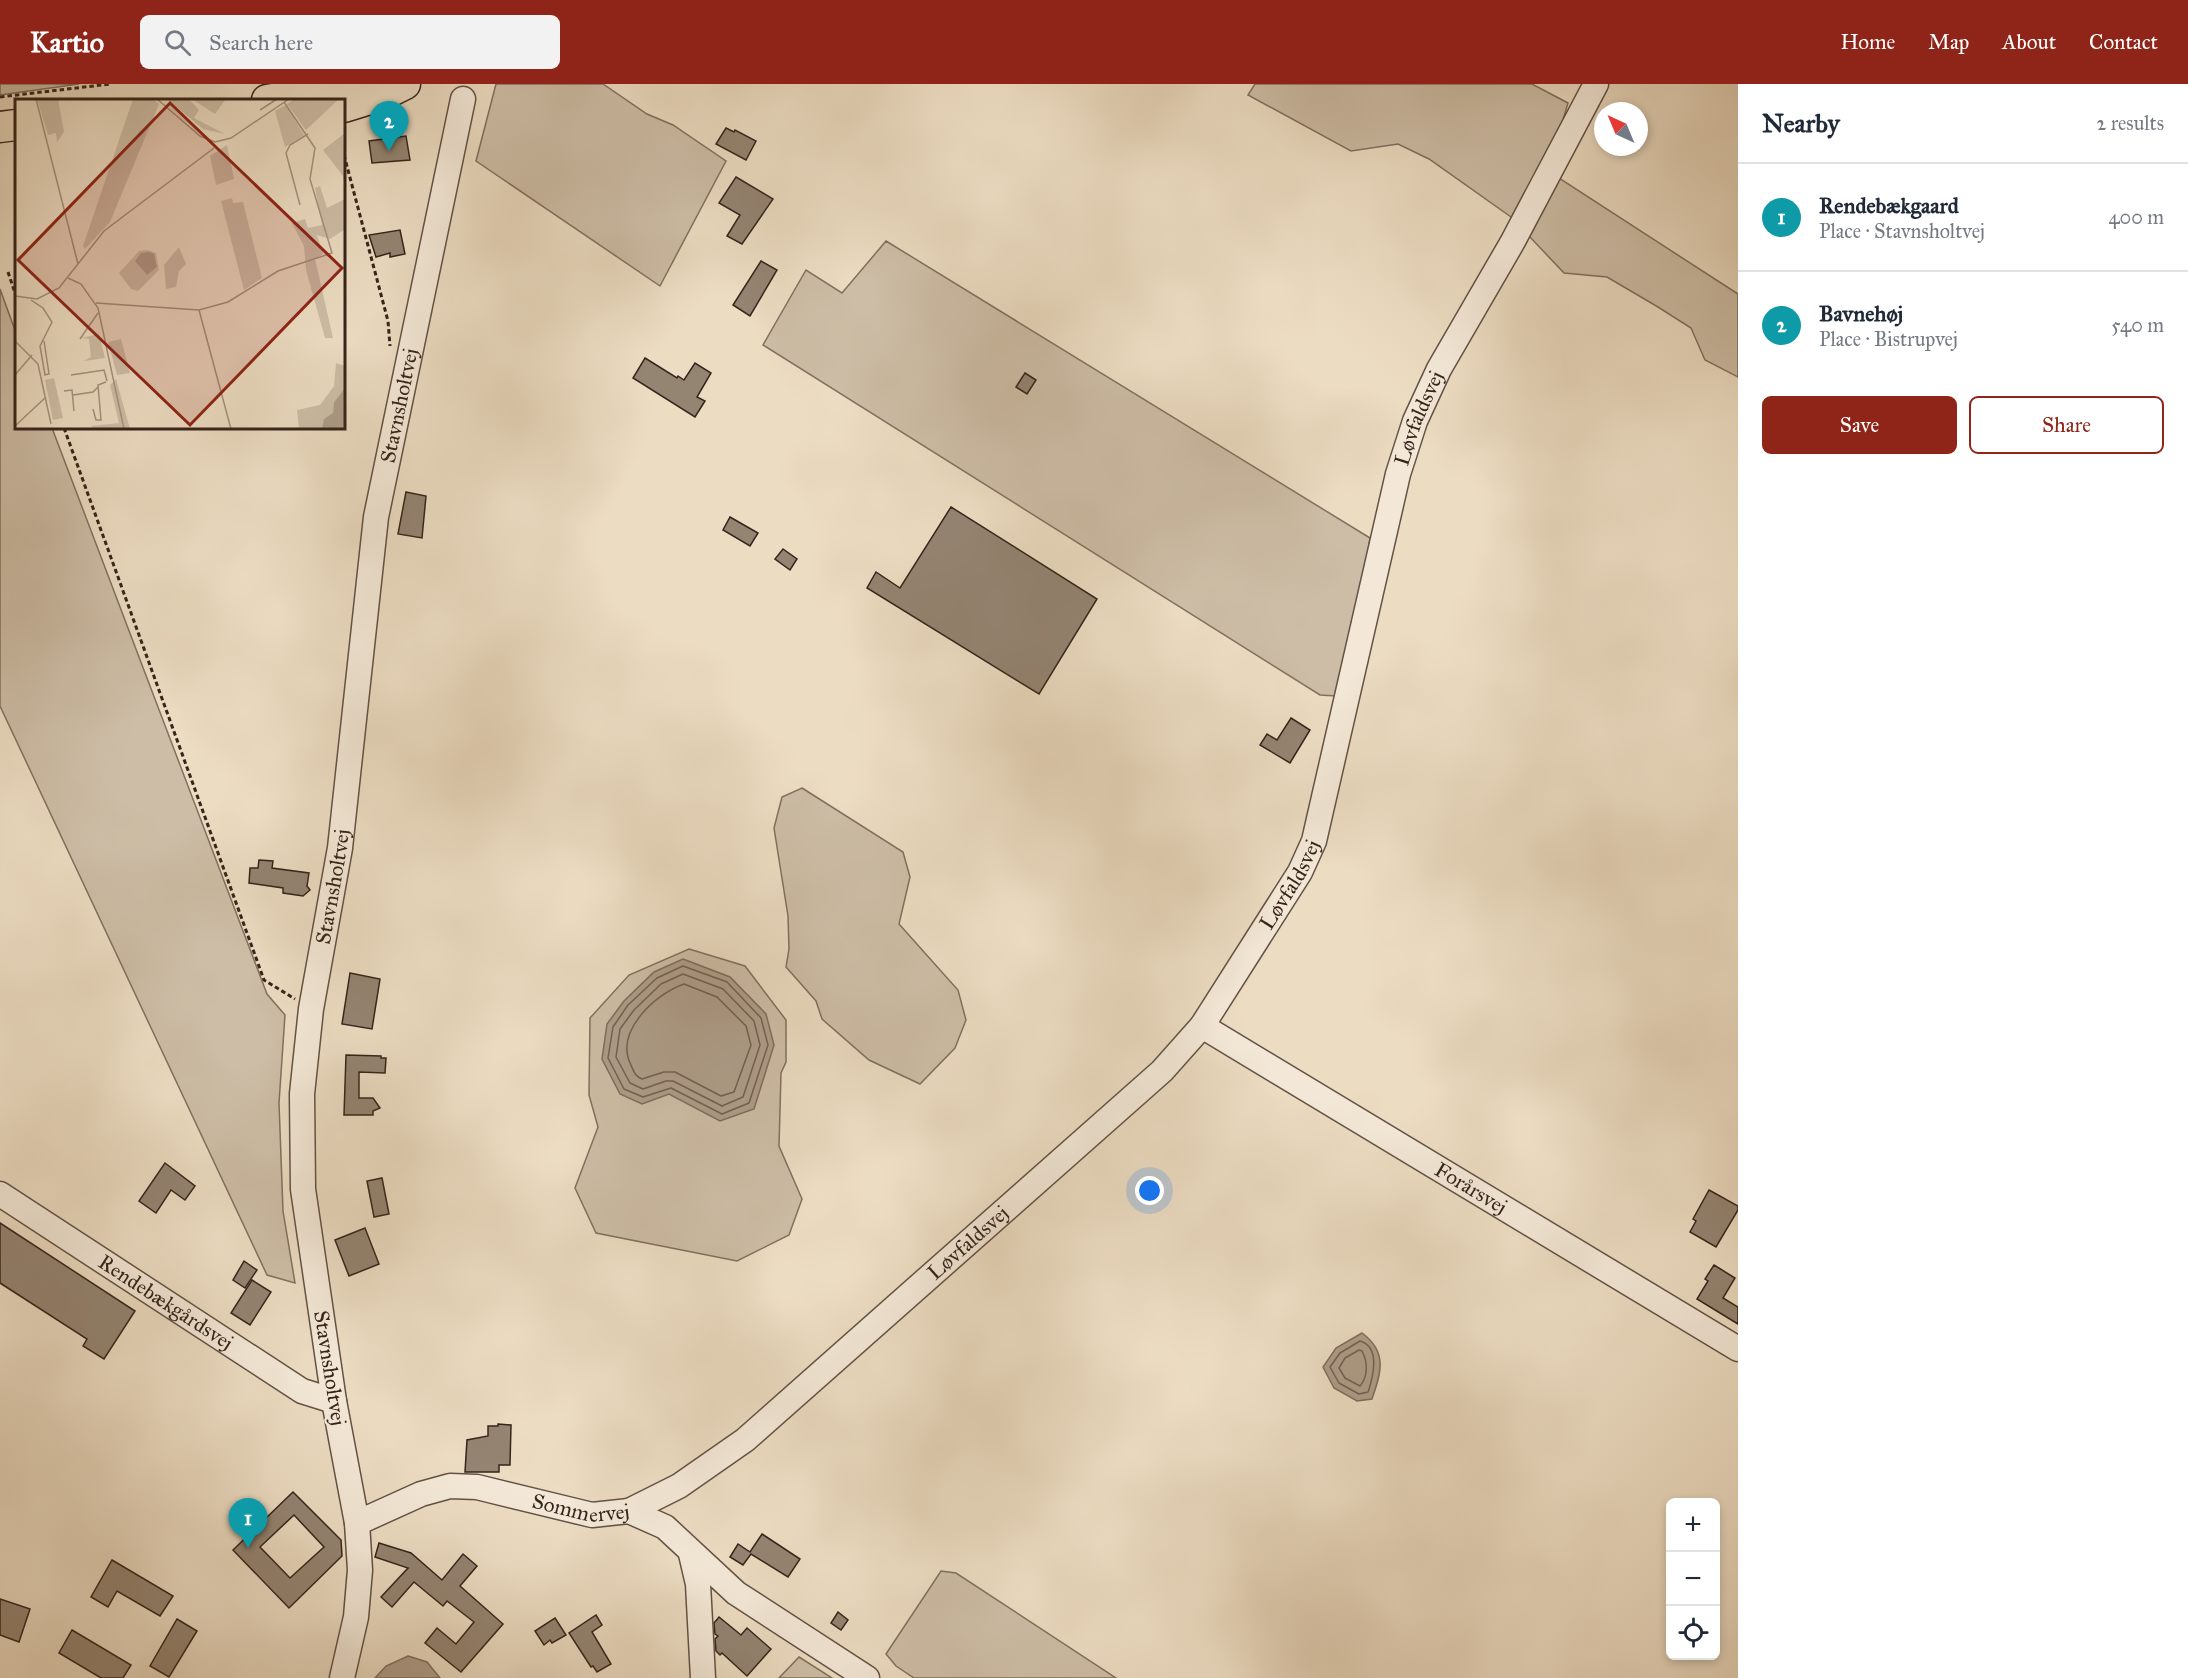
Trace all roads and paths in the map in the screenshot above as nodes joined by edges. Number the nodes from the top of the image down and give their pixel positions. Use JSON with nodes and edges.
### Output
{"nodes":[{"id":1,"x":110,"y":84,"type":"edge"},
{"id":2,"x":359,"y":84,"type":"edge"},
{"id":3,"x":405,"y":84,"type":"edge"},
{"id":4,"x":1596,"y":84,"type":"edge"},
{"id":5,"x":0,"y":97,"type":"edge"},
{"id":6,"x":273,"y":99,"type":"edge"},
{"id":7,"x":463,"y":99,"type":"dead end"},
{"id":8,"x":345,"y":107,"type":"edge"},
{"id":9,"x":15,"y":125,"type":"edge"},
{"id":10,"x":0,"y":127,"type":"edge"},
{"id":11,"x":345,"y":160,"type":"edge"},
{"id":12,"x":8,"y":272,"type":"dead end"},
{"id":13,"x":15,"y":293,"type":"edge"},
{"id":14,"x":391,"y":356,"type":"dead end"},
{"id":15,"x":64,"y":429,"type":"edge"},
{"id":16,"x":311,"y":1010,"type":"junction"},
{"id":17,"x":1202,"y":1026,"type":"junction"},
{"id":18,"x":0,"y":1194,"type":"edge"},
{"id":19,"x":1738,"y":1349,"type":"edge"},
{"id":20,"x":334,"y":1401,"type":"junction"},
{"id":21,"x":679,"y":1486,"type":"junction"},
{"id":22,"x":629,"y":1511,"type":"junction"},
{"id":23,"x":357,"y":1523,"type":"junction"},
{"id":24,"x":665,"y":1527,"type":"junction"},
{"id":25,"x":691,"y":1554,"type":"junction"},
{"id":26,"x":342,"y":1678,"type":"edge"},
{"id":27,"x":703,"y":1678,"type":"edge"},
{"id":28,"x":867,"y":1678,"type":"edge"}],
"edges":[{"from":1,"to":5,"type":"path"},
{"from":2,"to":6,"type":"main road"},
{"from":3,"to":8,"type":"main road"},
{"from":4,"to":17,"type":"street","name":"Løvfaldsvej"},
{"from":7,"to":16,"type":"street","name":"Stavnsholtvej"},
{"from":9,"to":10,"type":"main road"},
{"from":11,"to":14,"type":"path"},
{"from":12,"to":13,"type":"path"},
{"from":15,"to":16,"type":"path"},
{"from":16,"to":20,"type":"street","name":"Stavnsholtvej"},
{"from":17,"to":19,"type":"street","name":"Forårsvej"},
{"from":17,"to":21,"type":"street","name":"Løvfaldsvej"},
{"from":18,"to":20,"type":"street","name":"Rendebækgårdsvej"},
{"from":20,"to":23,"type":"street","name":"Stavnsholtvej"},
{"from":21,"to":22,"type":"street","name":"Løvfaldsvej"},
{"from":21,"to":24,"type":"street"},
{"from":22,"to":23,"type":"street","name":"Sommervej"},
{"from":22,"to":24,"type":"street","name":"Sommervej"},
{"from":23,"to":26,"type":"street","name":"Stavnsholtvej"},
{"from":24,"to":25,"type":"street","name":"Sommervej"},
{"from":25,"to":27,"type":"street"},
{"from":25,"to":28,"type":"street","name":"Sommervej"}]}
